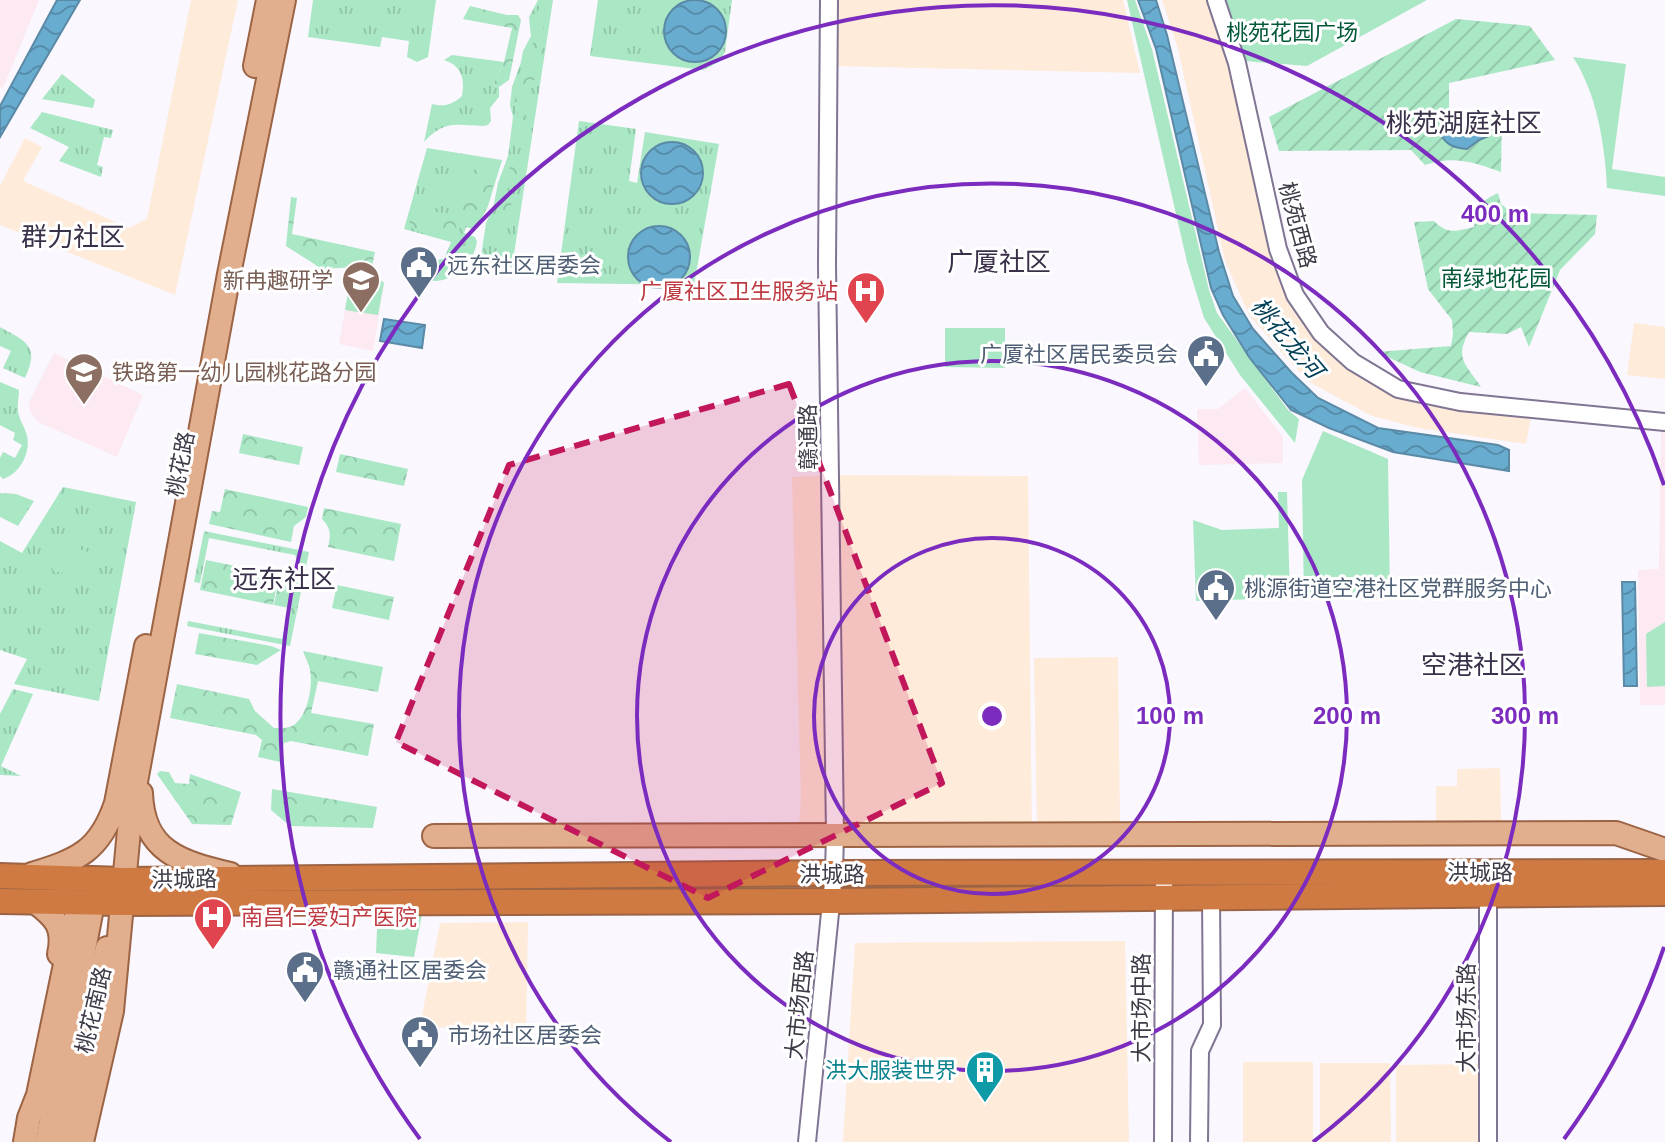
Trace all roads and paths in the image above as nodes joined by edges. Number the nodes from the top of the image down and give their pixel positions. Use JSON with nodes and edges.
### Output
{"nodes":[{"id":1,"x":268,"y":0,"type":"edge"},
{"id":2,"x":284,"y":0,"type":"edge"},
{"id":3,"x":829,"y":0,"type":"edge"},
{"id":4,"x":1216,"y":0,"type":"edge"},
{"id":5,"x":1665,"y":422,"type":"edge"},
{"id":6,"x":140,"y":759,"type":"junction"},
{"id":7,"x":835,"y":834,"type":"junction"},
{"id":8,"x":434,"y":836,"type":"dead end"},
{"id":9,"x":1665,"y":850,"type":"edge"},
{"id":10,"x":1665,"y":872,"type":"edge"},
{"id":11,"x":834,"y":873,"type":"junction"},
{"id":12,"x":12,"y":876,"type":"edge"},
{"id":13,"x":250,"y":879,"type":"junction"},
{"id":14,"x":1164,"y":885,"type":"junction"},
{"id":15,"x":1665,"y":893,"type":"edge"},
{"id":16,"x":1488,"y":894,"type":"junction"},
{"id":17,"x":122,"y":895,"type":"junction"},
{"id":18,"x":1211,"y":896,"type":"junction"},
{"id":19,"x":0,"y":901,"type":"edge"},
{"id":20,"x":831,"y":901,"type":"junction"},
{"id":21,"x":35,"y":902,"type":"junction"},
{"id":22,"x":93,"y":903,"type":"junction"},
{"id":23,"x":95,"y":950,"type":"junction"},
{"id":24,"x":29,"y":1118,"type":"junction"},
{"id":25,"x":25,"y":1142,"type":"edge"},
{"id":26,"x":47,"y":1142,"type":"edge"},
{"id":27,"x":65,"y":1142,"type":"edge"},
{"id":28,"x":82,"y":1142,"type":"edge"},
{"id":29,"x":807,"y":1142,"type":"edge"},
{"id":30,"x":1163,"y":1142,"type":"edge"},
{"id":31,"x":1199,"y":1142,"type":"edge"},
{"id":32,"x":1488,"y":1142,"type":"edge"}],
"edges":[{"from":1,"to":12,"type":"main road","name":"桃花路"},
{"from":2,"to":6,"type":"main road","name":"桃花路"},
{"from":3,"to":7,"type":"street","name":"赣通路"},
{"from":4,"to":5,"type":"street","name":"桃苑西路"},
{"from":6,"to":13,"type":"main road"},
{"from":6,"to":17,"type":"main road","name":"桃花路"},
{"from":7,"to":8,"type":"main road"},
{"from":7,"to":9,"type":"main road"},
{"from":7,"to":11,"type":"street","name":"赣通路"},
{"from":10,"to":14,"type":"highway","name":"洪城路"},
{"from":11,"to":13,"type":"highway","name":"洪城路"},
{"from":11,"to":14,"type":"highway","name":"洪城路"},
{"from":11,"to":20,"type":"street","name":"大市场西路"},
{"from":12,"to":17,"type":"highway","name":"洪城路"},
{"from":13,"to":17,"type":"highway","name":"洪城路"},
{"from":14,"to":18,"type":"highway","name":"洪城路"},
{"from":14,"to":20,"type":"highway","name":"洪城路"},
{"from":14,"to":30,"type":"street","name":"大市场中路"},
{"from":15,"to":16,"type":"highway","name":"洪城路"},
{"from":16,"to":18,"type":"highway","name":"洪城路"},
{"from":16,"to":32,"type":"street","name":"大市场东路"},
{"from":17,"to":20,"type":"highway","name":"洪城路"},
{"from":17,"to":22,"type":"highway","name":"洪城路"},
{"from":17,"to":23,"type":"main road","name":"桃花南路"},
{"from":17,"to":28,"type":"main road"},
{"from":18,"to":31,"type":"street"},
{"from":19,"to":21,"type":"highway","name":"洪城路"},
{"from":20,"to":29,"type":"street","name":"大市场西路"},
{"from":21,"to":22,"type":"highway","name":"洪城路"},
{"from":21,"to":24,"type":"main road"},
{"from":22,"to":23,"type":"main road"},
{"from":22,"to":24,"type":"main road"},
{"from":23,"to":26,"type":"main road"},
{"from":23,"to":27,"type":"main road","name":"桃花南路"},
{"from":24,"to":25,"type":"main road"}]}
